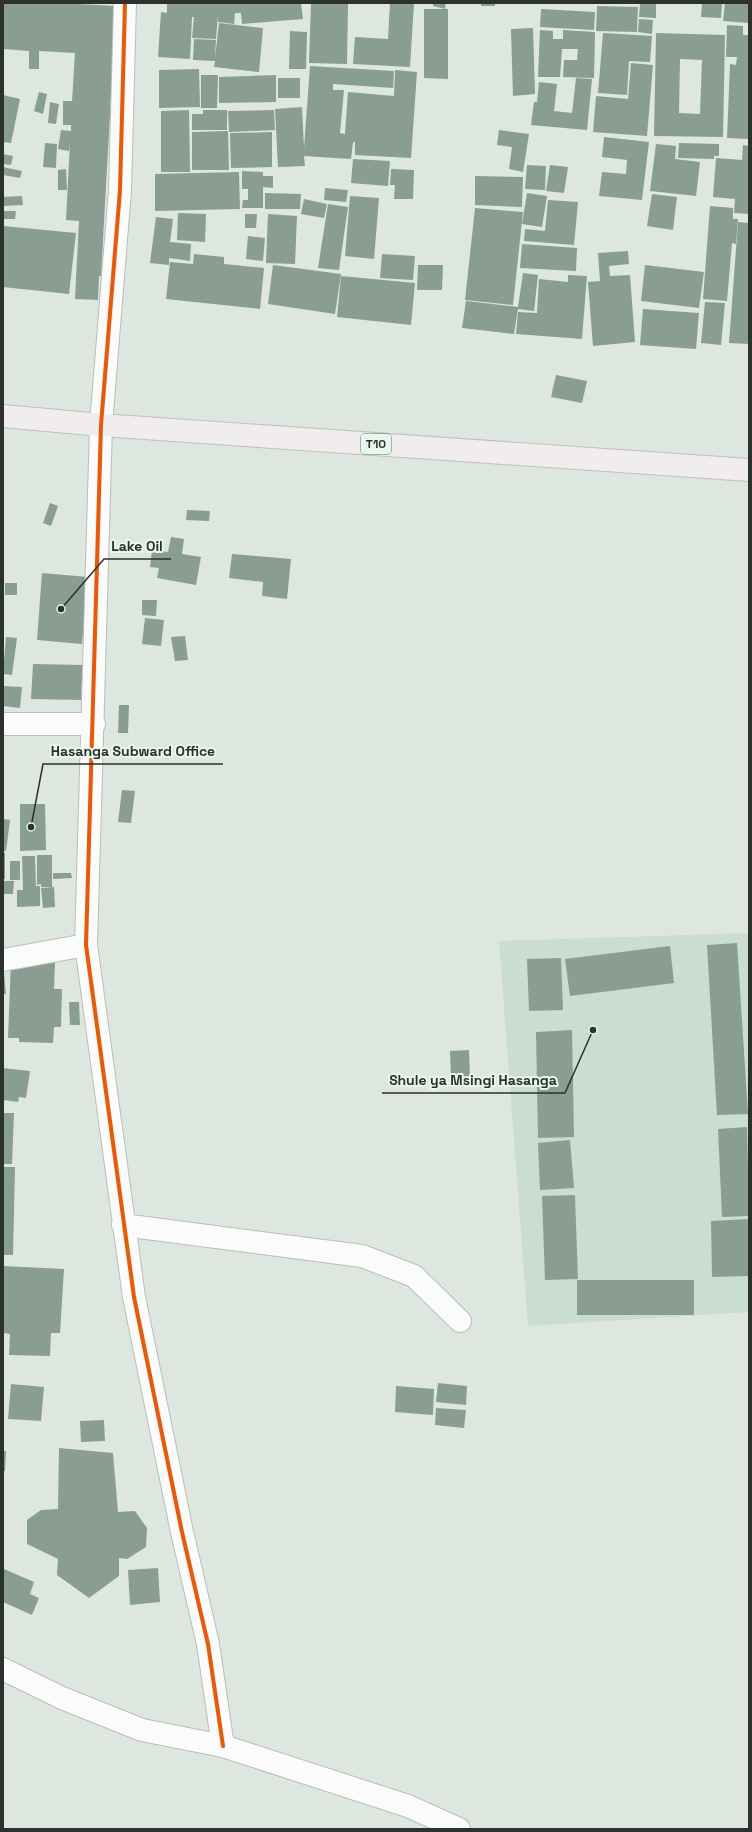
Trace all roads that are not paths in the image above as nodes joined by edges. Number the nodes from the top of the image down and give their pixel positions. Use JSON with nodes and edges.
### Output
{"nodes":[{"id":1,"x":125,"y":3,"type":"edge"},
{"id":2,"x":3,"y":416,"type":"edge"},
{"id":3,"x":101,"y":425,"type":"junction"},
{"id":4,"x":749,"y":470,"type":"edge"},
{"id":5,"x":3,"y":724,"type":"edge"},
{"id":6,"x":94,"y":724,"type":"junction"},
{"id":7,"x":86,"y":945,"type":"junction"},
{"id":8,"x":3,"y":960,"type":"edge"},
{"id":9,"x":123,"y":1225,"type":"junction"},
{"id":10,"x":460,"y":1320,"type":"dead end"},
{"id":11,"x":3,"y":1669,"type":"edge"},
{"id":12,"x":223,"y":1746,"type":"junction"},
{"id":13,"x":459,"y":1829,"type":"edge"}],
"edges":[{"from":1,"to":3,"type":"street"},
{"from":2,"to":3,"type":"highway","number":"T10"},
{"from":3,"to":4,"type":"highway","number":"T10"},
{"from":3,"to":6,"type":"street"},
{"from":5,"to":6,"type":"street"},
{"from":6,"to":7,"type":"street"},
{"from":7,"to":8,"type":"street"},
{"from":7,"to":9,"type":"street"},
{"from":9,"to":10,"type":"street"},
{"from":9,"to":12,"type":"street"},
{"from":11,"to":12,"type":"street"},
{"from":12,"to":13,"type":"street"}]}
